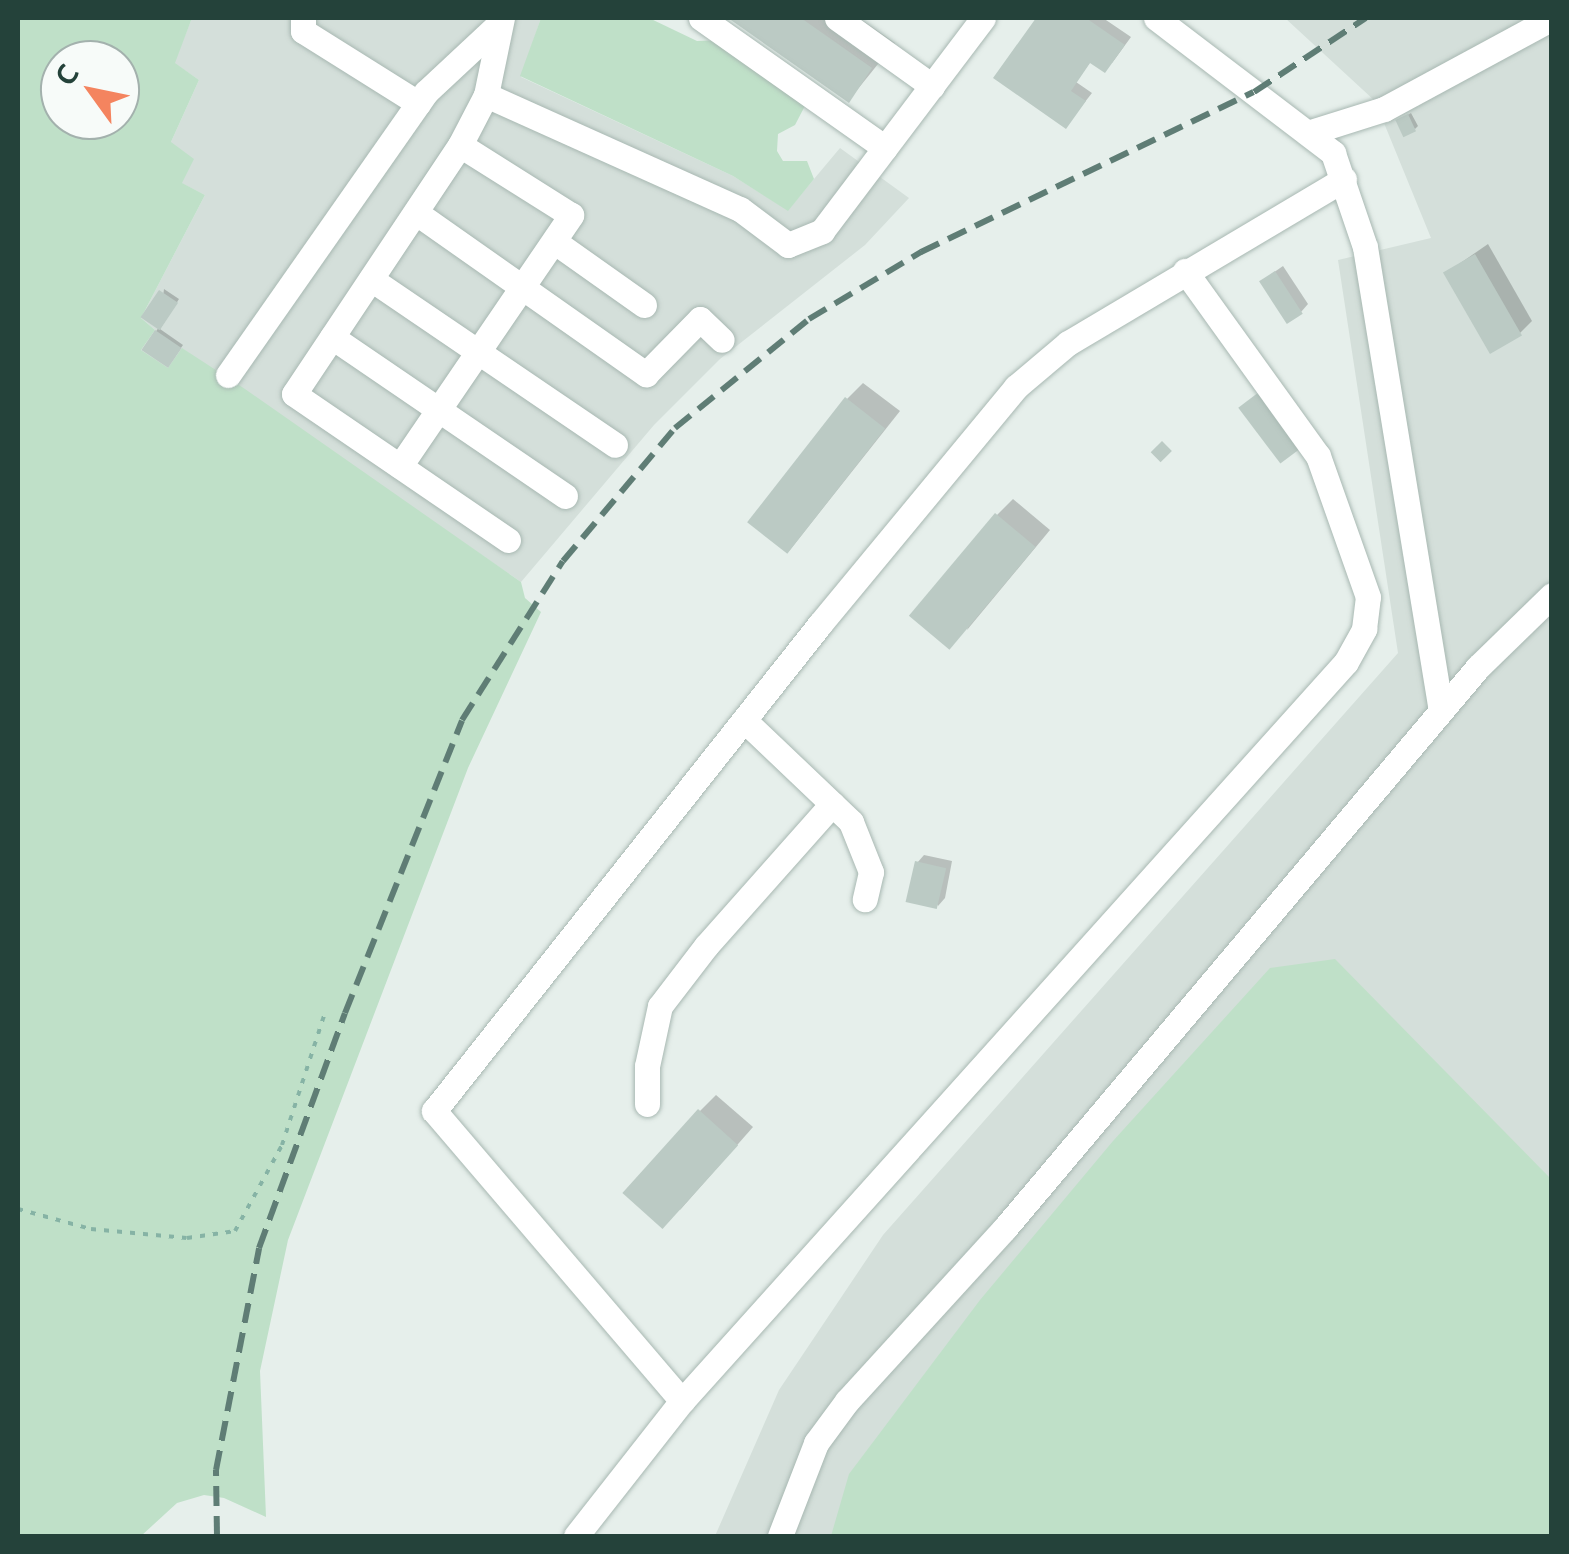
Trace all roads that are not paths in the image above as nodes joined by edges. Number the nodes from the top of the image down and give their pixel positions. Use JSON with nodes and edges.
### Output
{"nodes":[{"id":1,"x":303,"y":18,"type":"edge"},
{"id":2,"x":701,"y":18,"type":"edge"},
{"id":3,"x":837,"y":18,"type":"edge"},
{"id":4,"x":982,"y":18,"type":"edge"},
{"id":5,"x":1156,"y":18,"type":"edge"},
{"id":6,"x":1552,"y":18,"type":"edge"},
{"id":7,"x":501,"y":20,"type":"edge"},
{"id":8,"x":932,"y":86,"type":"junction"},
{"id":9,"x":486,"y":95,"type":"junction"},
{"id":10,"x":418,"y":103,"type":"junction"},
{"id":11,"x":1311,"y":132,"type":"junction"},
{"id":12,"x":460,"y":145,"type":"junction"},
{"id":13,"x":885,"y":148,"type":"junction"},
{"id":14,"x":1344,"y":180,"type":"junction"},
{"id":15,"x":418,"y":214,"type":"junction"},
{"id":16,"x":555,"y":242,"type":"junction"},
{"id":17,"x":1185,"y":271,"type":"junction"},
{"id":18,"x":371,"y":279,"type":"junction"},
{"id":19,"x":525,"y":288,"type":"junction"},
{"id":20,"x":644,"y":306,"type":"dead end"},
{"id":21,"x":332,"y":337,"type":"junction"},
{"id":22,"x":722,"y":340,"type":"dead end"},
{"id":23,"x":478,"y":352,"type":"junction"},
{"id":24,"x":228,"y":374,"type":"dead end"},
{"id":25,"x":438,"y":410,"type":"junction"},
{"id":26,"x":614,"y":445,"type":"dead end"},
{"id":27,"x":400,"y":466,"type":"junction"},
{"id":28,"x":565,"y":496,"type":"dead end"},
{"id":29,"x":508,"y":540,"type":"dead end"},
{"id":30,"x":1552,"y":595,"type":"edge"},
{"id":31,"x":1441,"y":710,"type":"junction"},
{"id":32,"x":744,"y":720,"type":"junction"},
{"id":33,"x":832,"y":804,"type":"junction"},
{"id":34,"x":865,"y":899,"type":"dead end"},
{"id":35,"x":647,"y":1104,"type":"dead end"},
{"id":36,"x":682,"y":1402,"type":"junction"},
{"id":37,"x":576,"y":1536,"type":"edge"},
{"id":38,"x":780,"y":1536,"type":"edge"}],
"edges":[{"from":1,"to":10,"type":"street"},
{"from":2,"to":13,"type":"street"},
{"from":3,"to":8,"type":"street"},
{"from":4,"to":8,"type":"street"},
{"from":5,"to":11,"type":"street"},
{"from":6,"to":11,"type":"street"},
{"from":7,"to":9,"type":"street"},
{"from":7,"to":10,"type":"street"},
{"from":8,"to":13,"type":"street"},
{"from":9,"to":12,"type":"street"},
{"from":9,"to":13,"type":"street"},
{"from":10,"to":24,"type":"street"},
{"from":11,"to":14,"type":"street"},
{"from":12,"to":15,"type":"street"},
{"from":12,"to":16,"type":"street"},
{"from":14,"to":17,"type":"street"},
{"from":14,"to":31,"type":"street"},
{"from":15,"to":18,"type":"street"},
{"from":15,"to":19,"type":"street"},
{"from":16,"to":19,"type":"street"},
{"from":16,"to":20,"type":"street"},
{"from":17,"to":32,"type":"street"},
{"from":17,"to":36,"type":"street"},
{"from":18,"to":21,"type":"street"},
{"from":18,"to":23,"type":"street"},
{"from":19,"to":22,"type":"street"},
{"from":19,"to":23,"type":"street"},
{"from":21,"to":25,"type":"street"},
{"from":21,"to":27,"type":"street"},
{"from":23,"to":25,"type":"street"},
{"from":23,"to":26,"type":"street"},
{"from":25,"to":27,"type":"street"},
{"from":25,"to":28,"type":"street"},
{"from":27,"to":29,"type":"street"},
{"from":30,"to":31,"type":"street"},
{"from":31,"to":38,"type":"street"},
{"from":32,"to":33,"type":"street"},
{"from":32,"to":36,"type":"street"},
{"from":33,"to":34,"type":"street"},
{"from":33,"to":35,"type":"street"},
{"from":36,"to":37,"type":"street"}]}
